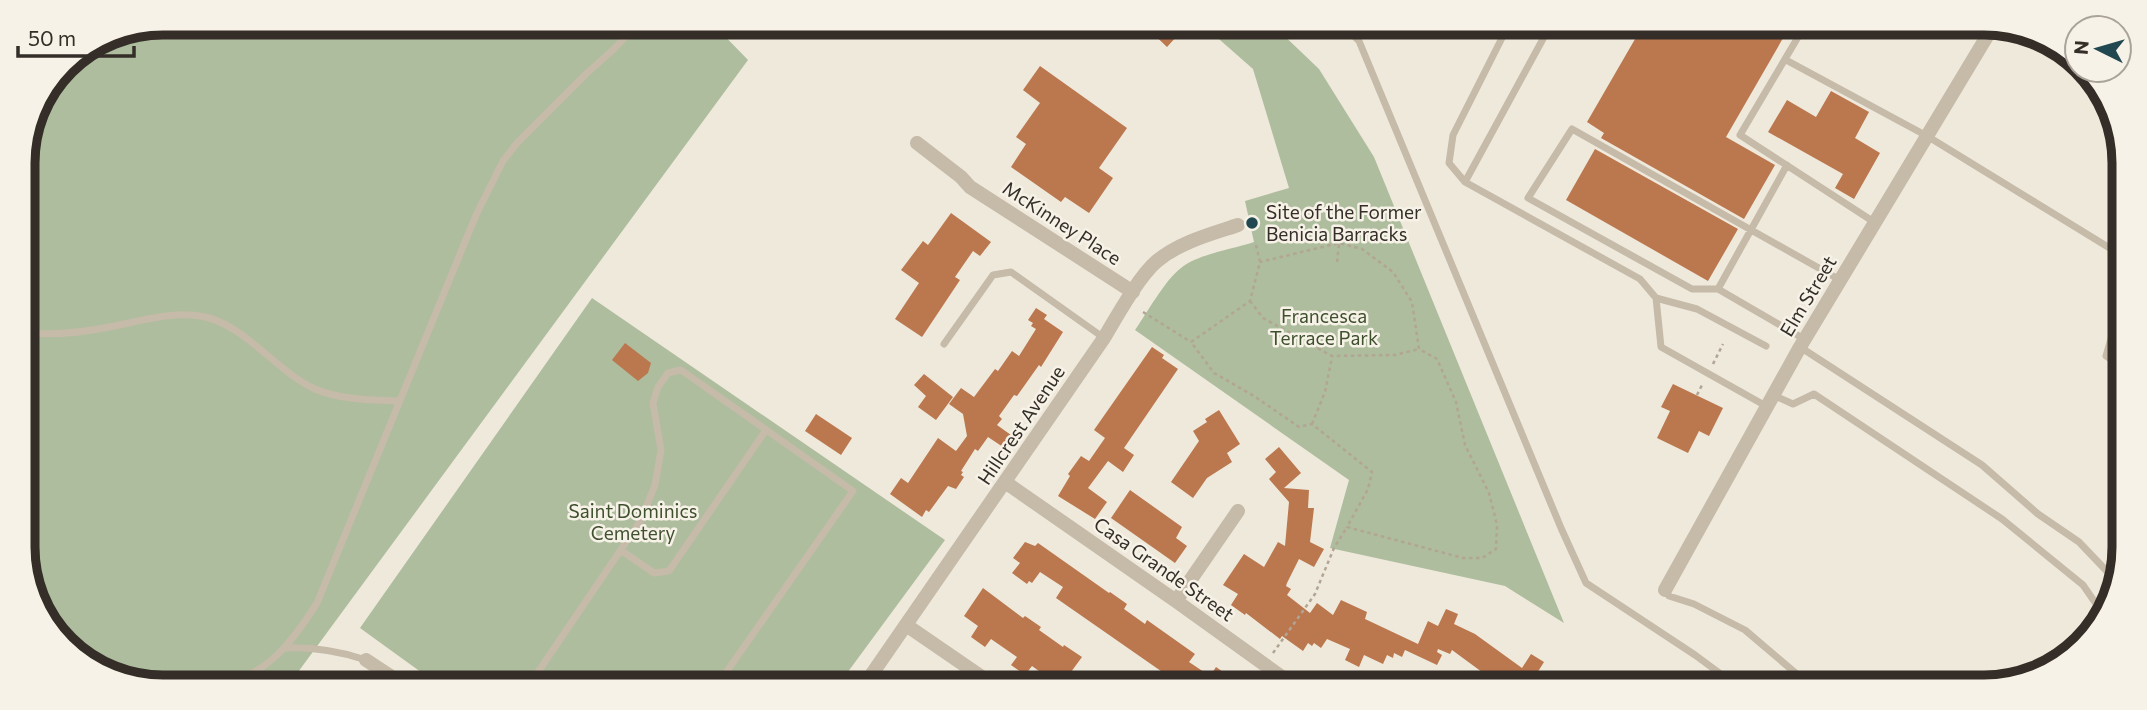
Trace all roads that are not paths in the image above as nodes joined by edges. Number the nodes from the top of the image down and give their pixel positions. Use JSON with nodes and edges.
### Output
{"nodes":[{"id":1,"x":627,"y":35,"type":"edge"},
{"id":2,"x":1353,"y":35,"type":"edge"},
{"id":3,"x":1503,"y":35,"type":"edge"},
{"id":4,"x":1545,"y":35,"type":"edge"},
{"id":5,"x":1800,"y":35,"type":"edge"},
{"id":6,"x":1988,"y":35,"type":"edge"},
{"id":7,"x":1786,"y":60,"type":"junction"},
{"id":8,"x":1927,"y":136,"type":"junction"},
{"id":9,"x":917,"y":143,"type":"dead end"},
{"id":10,"x":1787,"y":165,"type":"junction"},
{"id":11,"x":1465,"y":182,"type":"junction"},
{"id":12,"x":1874,"y":222,"type":"junction"},
{"id":13,"x":1238,"y":225,"type":"dead end"},
{"id":14,"x":1749,"y":230,"type":"junction"},
{"id":15,"x":2112,"y":249,"type":"edge"},
{"id":16,"x":1839,"y":280,"type":"junction"},
{"id":17,"x":1718,"y":289,"type":"junction"},
{"id":18,"x":1133,"y":292,"type":"junction"},
{"id":19,"x":1656,"y":298,"type":"junction"},
{"id":20,"x":35,"y":333,"type":"edge"},
{"id":21,"x":2112,"y":336,"type":"edge"},
{"id":22,"x":1104,"y":338,"type":"junction"},
{"id":23,"x":1802,"y":343,"type":"junction"},
{"id":24,"x":944,"y":344,"type":"dead end"},
{"id":25,"x":1766,"y":346,"type":"dead end"},
{"id":26,"x":2112,"y":360,"type":"edge"},
{"id":27,"x":1770,"y":400,"type":"junction"},
{"id":28,"x":399,"y":401,"type":"junction"},
{"id":29,"x":766,"y":430,"type":"junction"},
{"id":30,"x":1005,"y":482,"type":"junction"},
{"id":31,"x":1238,"y":511,"type":"dead end"},
{"id":32,"x":622,"y":551,"type":"junction"},
{"id":33,"x":2109,"y":574,"type":"edge"},
{"id":34,"x":1665,"y":590,"type":"joint"},
{"id":35,"x":1176,"y":601,"type":"junction"},
{"id":36,"x":2097,"y":606,"type":"edge"},
{"id":37,"x":906,"y":625,"type":"junction"},
{"id":38,"x":285,"y":648,"type":"junction"},
{"id":39,"x":366,"y":660,"type":"joint"},
{"id":40,"x":250,"y":675,"type":"edge"},
{"id":41,"x":389,"y":675,"type":"edge"},
{"id":42,"x":536,"y":675,"type":"edge"},
{"id":43,"x":724,"y":675,"type":"edge"},
{"id":44,"x":871,"y":675,"type":"edge"},
{"id":45,"x":979,"y":675,"type":"edge"},
{"id":46,"x":1279,"y":675,"type":"edge"},
{"id":47,"x":1723,"y":675,"type":"edge"},
{"id":48,"x":1798,"y":675,"type":"edge"}],
"edges":[{"from":1,"to":28,"type":"lane"},
{"from":2,"to":47,"type":"lane"},
{"from":3,"to":11,"type":"lane"},
{"from":4,"to":11,"type":"lane"},
{"from":5,"to":7,"type":"lane"},
{"from":6,"to":8,"type":"street","name":"Elm Street"},
{"from":7,"to":8,"type":"lane"},
{"from":7,"to":10,"type":"lane"},
{"from":8,"to":12,"type":"street","name":"Elm Street"},
{"from":8,"to":15,"type":"lane"},
{"from":9,"to":18,"type":"street","name":"McKinney Place"},
{"from":10,"to":12,"type":"lane"},
{"from":10,"to":14,"type":"lane"},
{"from":11,"to":19,"type":"lane"},
{"from":12,"to":16,"type":"street","name":"Elm Street"},
{"from":13,"to":18,"type":"street","name":"Hillcrest Avenue"},
{"from":14,"to":16,"type":"lane"},
{"from":14,"to":17,"type":"lane"},
{"from":14,"to":17,"type":"lane"},
{"from":16,"to":23,"type":"street","name":"Elm Street"},
{"from":17,"to":23,"type":"lane"},
{"from":18,"to":22,"type":"street","name":"Hillcrest Avenue"},
{"from":19,"to":25,"type":"lane"},
{"from":19,"to":27,"type":"lane"},
{"from":20,"to":28,"type":"lane"},
{"from":21,"to":26,"type":"lane"},
{"from":22,"to":24,"type":"lane"},
{"from":22,"to":30,"type":"street","name":"Hillcrest Avenue"},
{"from":23,"to":27,"type":"street","name":"Elm Street"},
{"from":23,"to":33,"type":"lane"},
{"from":27,"to":34,"type":"street","name":"Elm Street"},
{"from":27,"to":36,"type":"lane"},
{"from":28,"to":38,"type":"lane"},
{"from":29,"to":32,"type":"lane"},
{"from":29,"to":32,"type":"lane"},
{"from":29,"to":43,"type":"lane"},
{"from":30,"to":35,"type":"street","name":"Casa Grande Street"},
{"from":30,"to":37,"type":"street","name":"Hillcrest Avenue"},
{"from":31,"to":35,"type":"street"},
{"from":32,"to":42,"type":"lane"},
{"from":34,"to":48,"type":"lane"},
{"from":35,"to":46,"type":"street","name":"Casa Grande Street"},
{"from":37,"to":44,"type":"street","name":"Hillcrest Avenue"},
{"from":37,"to":45,"type":"street"},
{"from":38,"to":39,"type":"lane"},
{"from":38,"to":40,"type":"lane"},
{"from":39,"to":41,"type":"street"}]}
